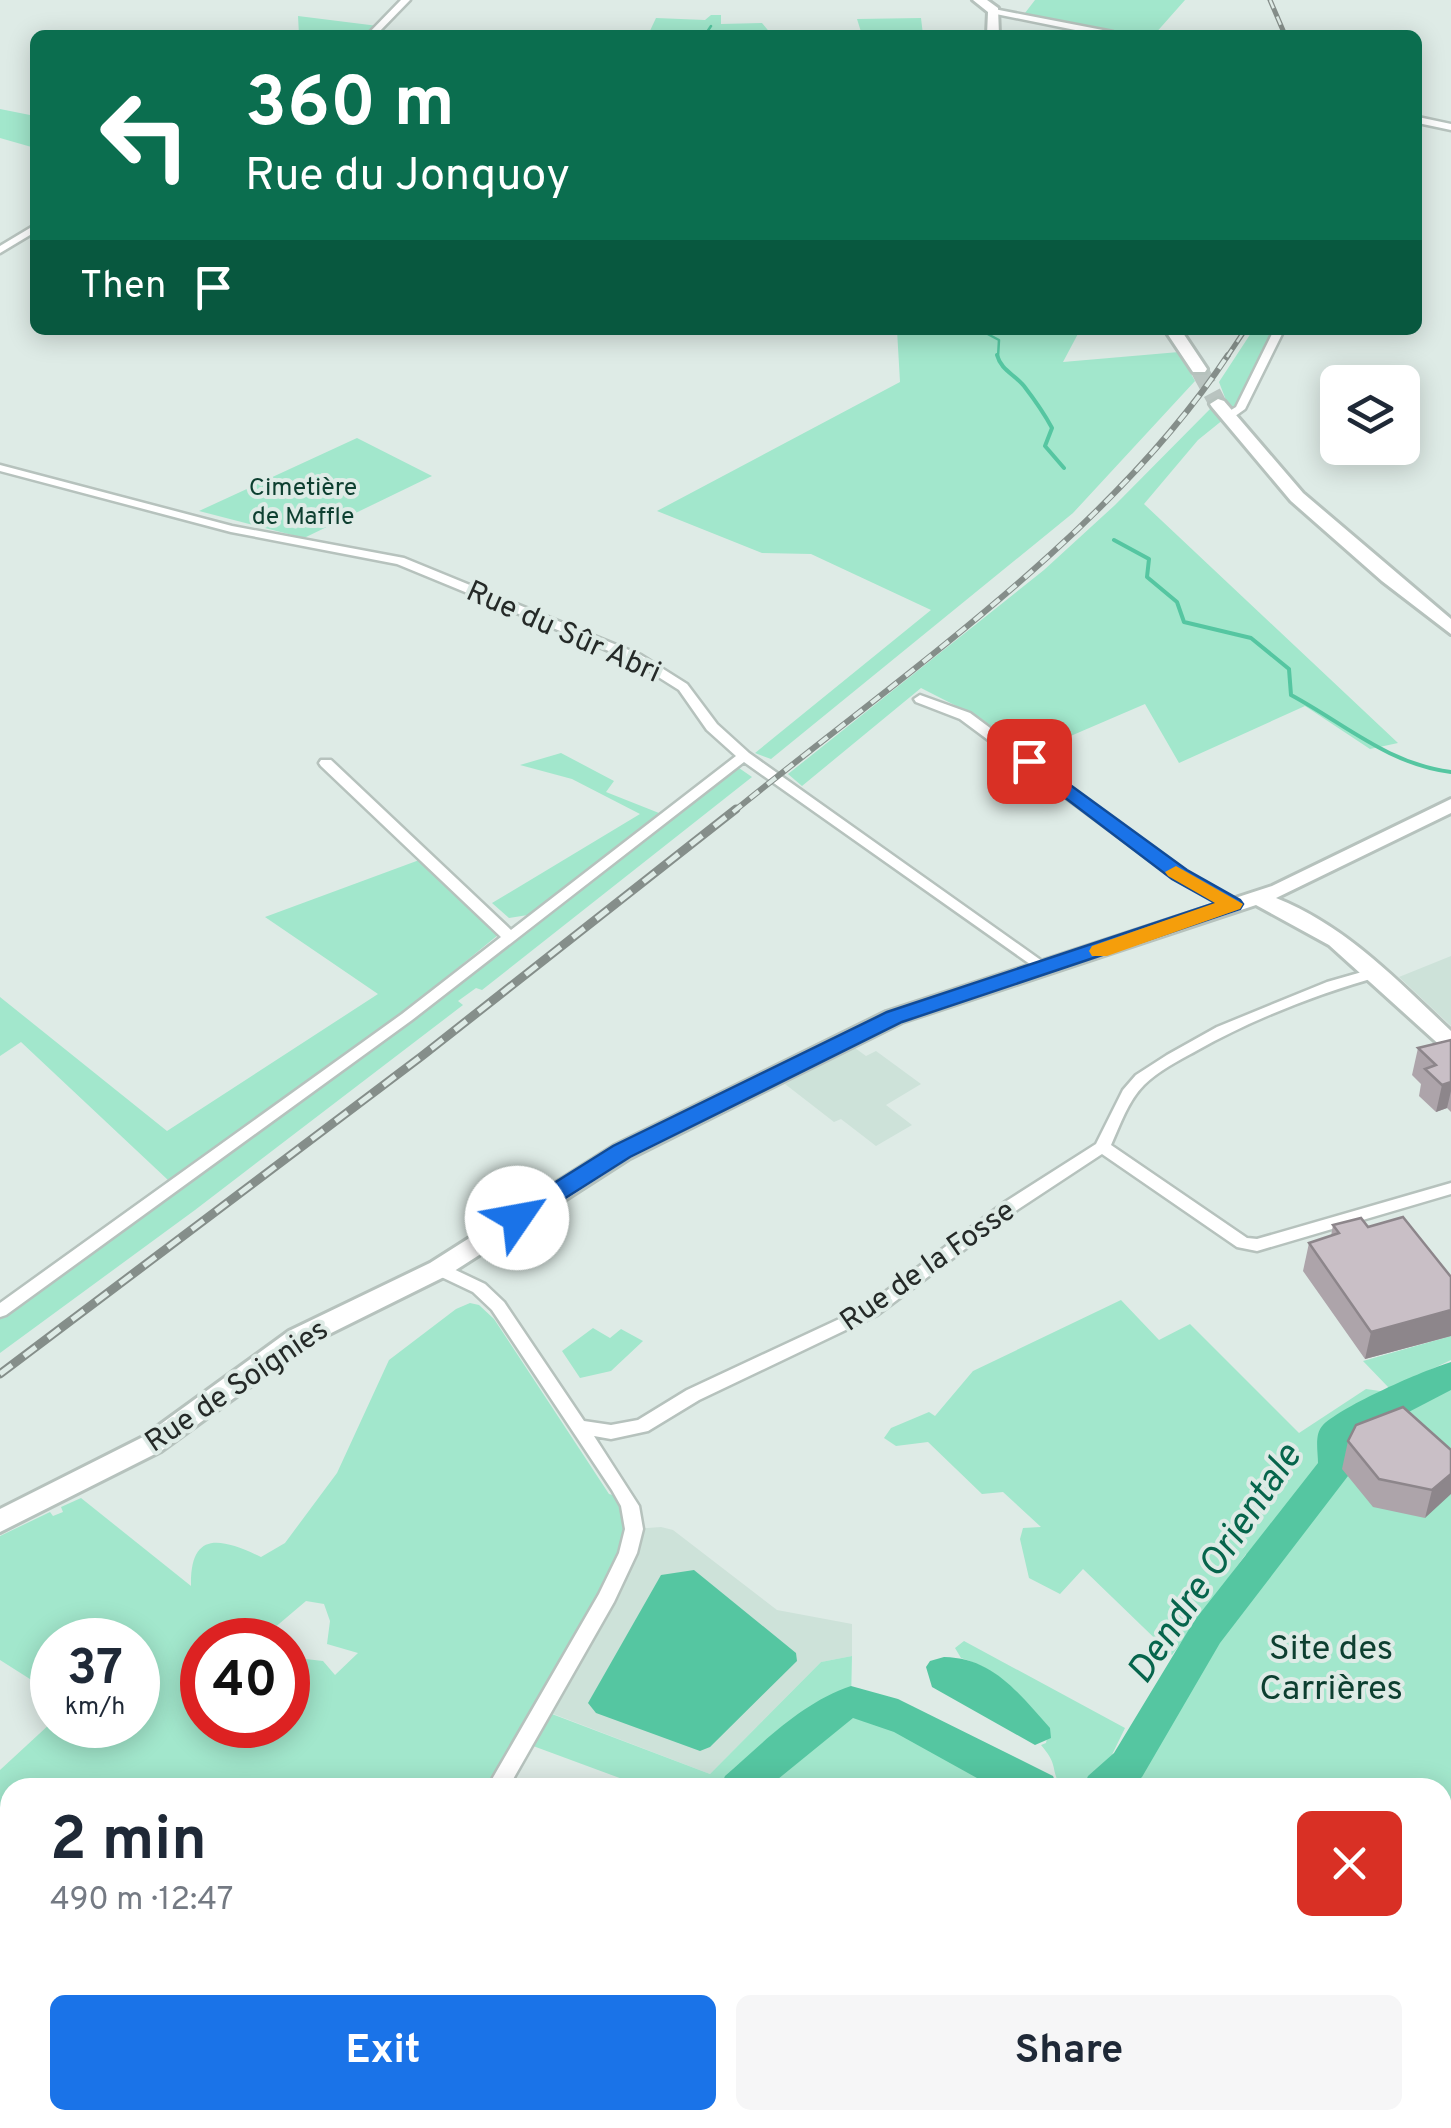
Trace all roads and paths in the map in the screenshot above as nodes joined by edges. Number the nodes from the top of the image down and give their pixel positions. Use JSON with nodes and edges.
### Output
{"nodes":[{"id":1,"x":406,"y":0,"type":"edge"},
{"id":2,"x":978,"y":0,"type":"edge"},
{"id":3,"x":994,"y":11,"type":"junction"},
{"id":4,"x":376,"y":30,"type":"edge"},
{"id":5,"x":994,"y":30,"type":"edge"},
{"id":6,"x":1089,"y":30,"type":"edge"},
{"id":7,"x":1422,"y":121,"type":"edge"},
{"id":8,"x":1451,"y":127,"type":"edge"},
{"id":9,"x":30,"y":231,"type":"edge"},
{"id":10,"x":0,"y":250,"type":"edge"},
{"id":11,"x":1177,"y":335,"type":"edge"},
{"id":12,"x":1276,"y":335,"type":"edge"},
{"id":13,"x":1198,"y":368,"type":"tunnel mouth"},
{"id":14,"x":1223,"y":410,"type":"joint"},
{"id":15,"x":0,"y":468,"type":"edge"},
{"id":16,"x":1451,"y":628,"type":"edge"},
{"id":17,"x":920,"y":699,"type":"dead end"},
{"id":18,"x":744,"y":756,"type":"junction"},
{"id":19,"x":326,"y":763,"type":"dead end"},
{"id":20,"x":1451,"y":805,"type":"edge"},
{"id":21,"x":1285,"y":899,"type":"junction"},
{"id":22,"x":1232,"y":904,"type":"junction"},
{"id":23,"x":510,"y":937,"type":"junction"},
{"id":24,"x":1042,"y":966,"type":"junction"},
{"id":25,"x":1376,"y":973,"type":"junction"},
{"id":26,"x":1451,"y":1043,"type":"edge"},
{"id":27,"x":1102,"y":1147,"type":"junction"},
{"id":28,"x":1451,"y":1188,"type":"edge"},
{"id":29,"x":438,"y":1270,"type":"junction"},
{"id":30,"x":0,"y":1311,"type":"edge"},
{"id":31,"x":581,"y":1427,"type":"junction"},
{"id":32,"x":0,"y":1521,"type":"edge"},
{"id":33,"x":503,"y":1778,"type":"edge"}],
"edges":[{"from":1,"to":4,"type":"street"},
{"from":2,"to":3,"type":"street"},
{"from":3,"to":5,"type":"street"},
{"from":3,"to":6,"type":"street"},
{"from":7,"to":8,"type":"street"},
{"from":9,"to":10,"type":"street"},
{"from":11,"to":13,"type":"street"},
{"from":12,"to":14,"type":"street"},
{"from":14,"to":16,"type":"street"},
{"from":15,"to":18,"type":"street","name":"Rue du Sûr Abri"},
{"from":17,"to":22,"type":"street"},
{"from":18,"to":23,"type":"street"},
{"from":18,"to":24,"type":"street","name":"Rue du Sûr Abri"},
{"from":19,"to":23,"type":"street"},
{"from":20,"to":21,"type":"street","name":"Rue de Soignies"},
{"from":21,"to":22,"type":"street","name":"Rue de Soignies"},
{"from":21,"to":25,"type":"street"},
{"from":22,"to":24,"type":"street","name":"Rue de Soignies"},
{"from":23,"to":30,"type":"street"},
{"from":24,"to":29,"type":"street","name":"Rue de Soignies"},
{"from":25,"to":26,"type":"street"},
{"from":25,"to":27,"type":"street"},
{"from":27,"to":28,"type":"street"},
{"from":27,"to":31,"type":"street","name":"Rue de la Fosse"},
{"from":29,"to":31,"type":"street"},
{"from":29,"to":32,"type":"street","name":"Rue de Soignies"},
{"from":31,"to":33,"type":"street"}]}
